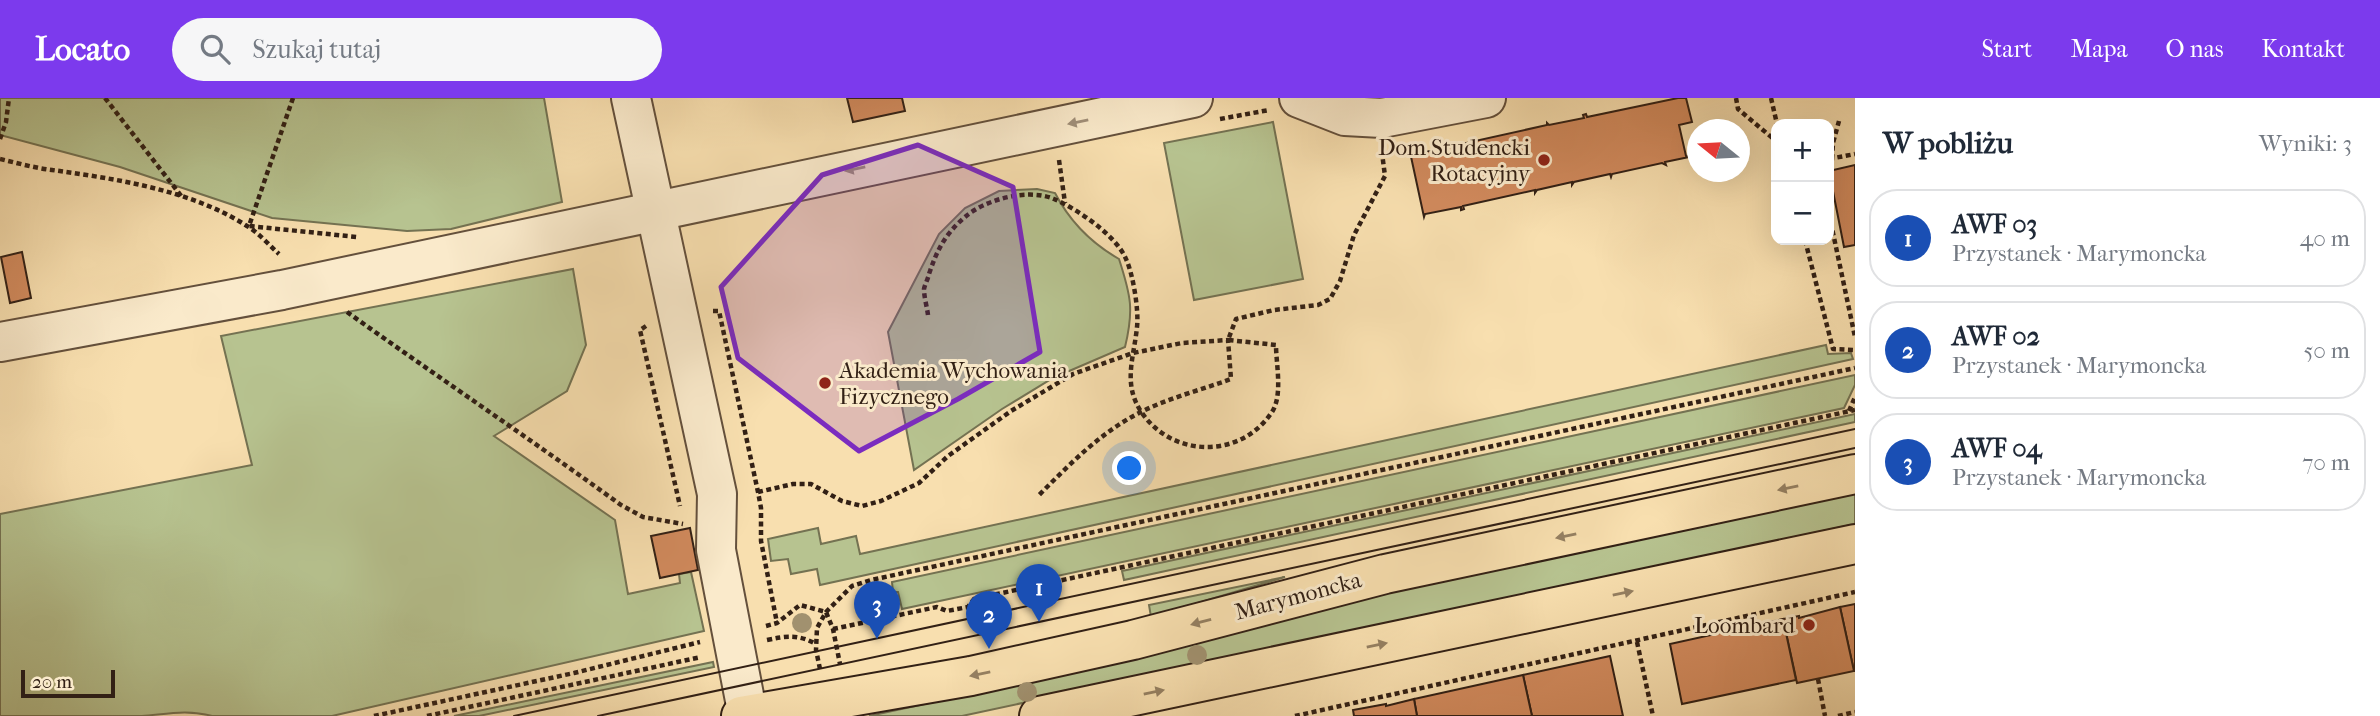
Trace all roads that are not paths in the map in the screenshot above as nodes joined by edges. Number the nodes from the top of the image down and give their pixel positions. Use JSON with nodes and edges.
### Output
{"nodes":[{"id":1,"x":631,"y":98,"type":"edge"},
{"id":2,"x":1300,"y":98,"type":"edge"},
{"id":3,"x":1486,"y":98,"type":"edge"},
{"id":4,"x":1200,"y":110,"type":"edge"},
{"id":5,"x":667,"y":209,"type":"junction"},
{"id":6,"x":0,"y":342,"type":"edge"},
{"id":7,"x":1855,"y":474,"type":"edge"},
{"id":8,"x":1855,"y":544,"type":"edge"},
{"id":9,"x":745,"y":716,"type":"edge"},
{"id":10,"x":1040,"y":716,"type":"edge"}],
"edges":[{"from":1,"to":5,"type":"street"},
{"from":2,"to":3,"type":"street"},
{"from":4,"to":5,"type":"street","one_way":true},
{"from":5,"to":6,"type":"street"},
{"from":5,"to":9,"type":"street"},
{"from":7,"to":9,"type":"main road","name":"Marymoncka","one_way":true},
{"from":10,"to":8,"type":"main road","one_way":true}]}
